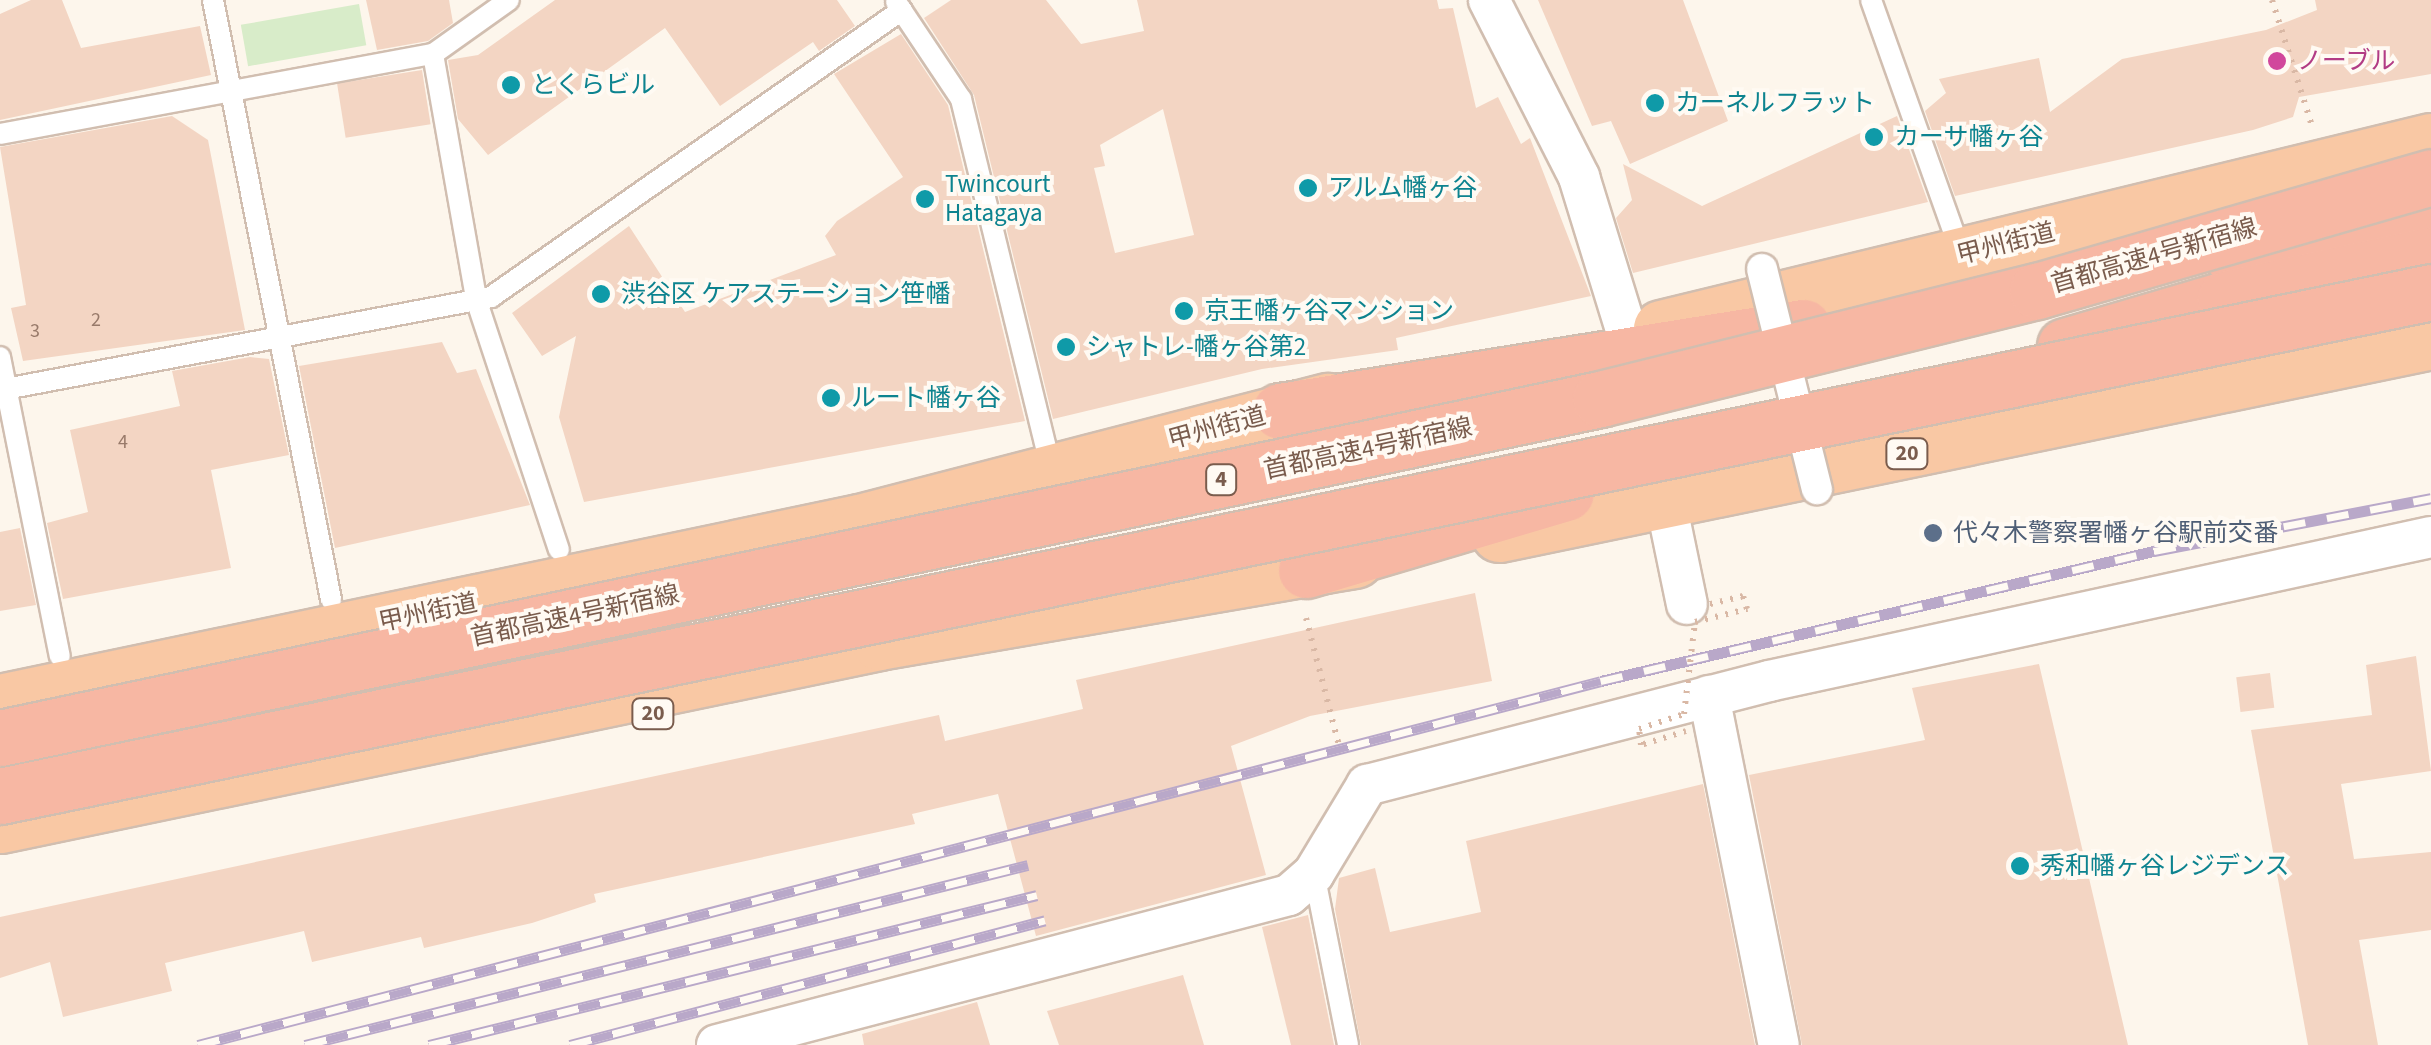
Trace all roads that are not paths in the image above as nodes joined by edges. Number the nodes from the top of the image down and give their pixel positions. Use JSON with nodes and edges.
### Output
{"nodes":[{"id":1,"x":213,"y":0,"type":"edge"},
{"id":2,"x":508,"y":0,"type":"edge"},
{"id":3,"x":1489,"y":0,"type":"edge"},
{"id":4,"x":1871,"y":0,"type":"edge"},
{"id":5,"x":898,"y":5,"type":"edge"},
{"id":6,"x":433,"y":54,"type":"junction"},
{"id":7,"x":232,"y":90,"type":"junction"},
{"id":8,"x":0,"y":134,"type":"edge"},
{"id":9,"x":2431,"y":141,"type":"edge"},
{"id":10,"x":2431,"y":177,"type":"edge"},
{"id":11,"x":2431,"y":216,"type":"edge"},
{"id":12,"x":1961,"y":254,"type":"junction"},
{"id":13,"x":2431,"y":256,"type":"edge"},
{"id":14,"x":1762,"y":268,"type":"dead end"},
{"id":15,"x":2221,"y":280,"type":"junction"},
{"id":16,"x":2431,"y":292,"type":"edge"},
{"id":17,"x":476,"y":298,"type":"junction"},
{"id":18,"x":279,"y":336,"type":"junction"},
{"id":19,"x":1628,"y":336,"type":"junction"},
{"id":20,"x":2431,"y":341,"type":"edge"},
{"id":21,"x":0,"y":357,"type":"edge"},
{"id":22,"x":3,"y":390,"type":"edge"},
{"id":23,"x":1280,"y":411,"type":"junction"},
{"id":24,"x":1048,"y":457,"type":"junction"},
{"id":25,"x":1817,"y":489,"type":"dead end"},
{"id":26,"x":1666,"y":503,"type":"junction"},
{"id":27,"x":2431,"y":538,"type":"edge"},
{"id":28,"x":560,"y":550,"type":"junction"},
{"id":29,"x":1306,"y":594,"type":"junction"},
{"id":30,"x":331,"y":599,"type":"junction"},
{"id":31,"x":1698,"y":605,"type":"road end"},
{"id":32,"x":60,"y":656,"type":"junction"},
{"id":33,"x":0,"y":668,"type":"edge"},
{"id":34,"x":1710,"y":696,"type":"junction"},
{"id":35,"x":0,"y":702,"type":"edge"},
{"id":36,"x":0,"y":738,"type":"edge"},
{"id":37,"x":0,"y":796,"type":"edge"},
{"id":38,"x":0,"y":824,"type":"edge"},
{"id":39,"x":0,"y":854,"type":"edge"},
{"id":40,"x":1314,"y":873,"type":"junction"},
{"id":41,"x":833,"y":1030,"type":"edge"},
{"id":42,"x":717,"y":1045,"type":"edge"},
{"id":43,"x":1348,"y":1045,"type":"edge"},
{"id":44,"x":1779,"y":1045,"type":"edge"}],
"edges":[{"from":1,"to":7,"type":"lane"},
{"from":2,"to":6,"type":"lane"},
{"from":3,"to":19,"type":"street"},
{"from":4,"to":12,"type":"lane"},
{"from":5,"to":17,"type":"lane"},
{"from":5,"to":24,"type":"lane"},
{"from":6,"to":7,"type":"lane"},
{"from":6,"to":17,"type":"lane"},
{"from":7,"to":8,"type":"lane"},
{"from":7,"to":18,"type":"lane"},
{"from":9,"to":12,"type":"highway","name":"甲州街道"},
{"from":10,"to":36,"type":"highway","name":"首都高速4号新宿線","number":"4","bridge":true},
{"from":11,"to":15,"type":"highway"},
{"from":12,"to":19,"type":"highway","name":"甲州街道"},
{"from":13,"to":15,"type":"highway"},
{"from":14,"to":25,"type":"street","bridge":true},
{"from":15,"to":23,"type":"highway"},
{"from":15,"to":29,"type":"highway"},
{"from":16,"to":37,"type":"highway","bridge":true},
{"from":17,"to":18,"type":"lane"},
{"from":17,"to":28,"type":"lane"},
{"from":18,"to":22,"type":"lane"},
{"from":18,"to":30,"type":"lane"},
{"from":19,"to":23,"type":"highway","name":"甲州街道"},
{"from":20,"to":26,"type":"highway","number":"20"},
{"from":21,"to":22,"type":"lane"},
{"from":22,"to":32,"type":"lane"},
{"from":23,"to":24,"type":"highway"},
{"from":23,"to":35,"type":"highway","name":"甲州街道"},
{"from":24,"to":28,"type":"highway"},
{"from":26,"to":29,"type":"highway","number":"20"},
{"from":26,"to":31,"type":"street"},
{"from":27,"to":34,"type":"street"},
{"from":28,"to":30,"type":"highway"},
{"from":29,"to":38,"type":"highway","number":"20"},
{"from":29,"to":39,"type":"highway","number":"20"},
{"from":30,"to":32,"type":"highway"},
{"from":32,"to":33,"type":"highway"},
{"from":34,"to":40,"type":"street"},
{"from":34,"to":44,"type":"street"},
{"from":40,"to":41,"type":"street"},
{"from":40,"to":43,"type":"lane"},
{"from":41,"to":42,"type":"street"}]}
